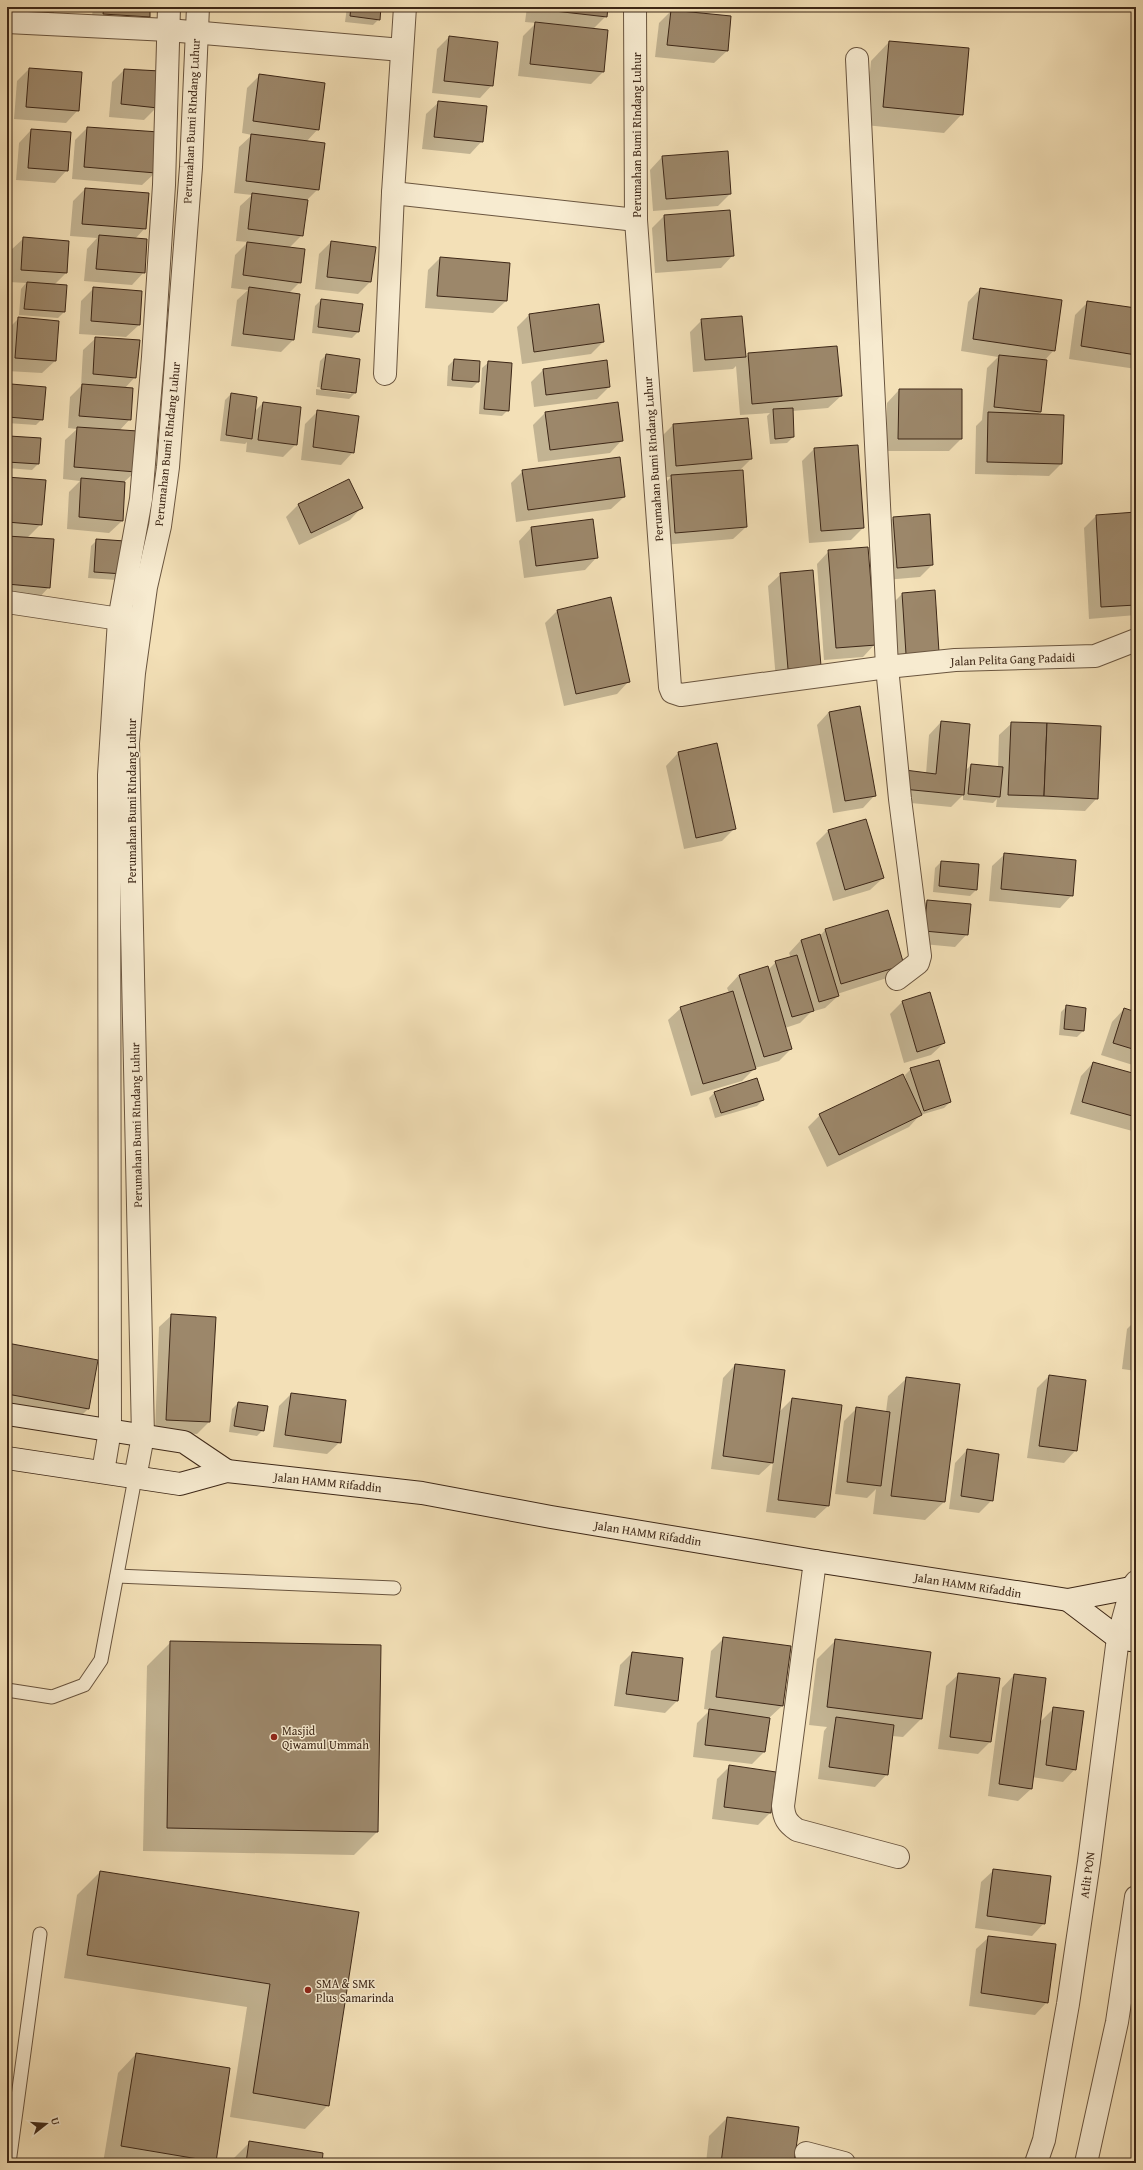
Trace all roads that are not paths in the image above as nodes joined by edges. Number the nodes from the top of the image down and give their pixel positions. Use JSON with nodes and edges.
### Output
{"nodes":[{"id":1,"x":169,"y":7,"type":"edge"},
{"id":2,"x":198,"y":7,"type":"edge"},
{"id":3,"x":405,"y":7,"type":"edge"},
{"id":4,"x":635,"y":7,"type":"edge"},
{"id":5,"x":7,"y":22,"type":"edge"},
{"id":6,"x":168,"y":30,"type":"junction"},
{"id":7,"x":195,"y":32,"type":"junction"},
{"id":8,"x":402,"y":50,"type":"junction"},
{"id":9,"x":857,"y":58,"type":"dead end"},
{"id":10,"x":393,"y":194,"type":"junction"},
{"id":11,"x":636,"y":220,"type":"junction"},
{"id":12,"x":385,"y":374,"type":"dead end"},
{"id":13,"x":7,"y":602,"type":"edge"},
{"id":14,"x":119,"y":620,"type":"junction"},
{"id":15,"x":142,"y":622,"type":"junction"},
{"id":16,"x":1136,"y":640,"type":"edge"},
{"id":17,"x":887,"y":667,"type":"junction"},
{"id":18,"x":897,"y":979,"type":"dead end"},
{"id":19,"x":7,"y":1414,"type":"edge"},
{"id":20,"x":110,"y":1430,"type":"junction"},
{"id":21,"x":143,"y":1436,"type":"junction"},
{"id":22,"x":7,"y":1458,"type":"edge"},
{"id":23,"x":227,"y":1471,"type":"junction"},
{"id":24,"x":103,"y":1472,"type":"junction"},
{"id":25,"x":135,"y":1478,"type":"junction"},
{"id":26,"x":815,"y":1561,"type":"junction"},
{"id":27,"x":117,"y":1576,"type":"junction"},
{"id":28,"x":1135,"y":1585,"type":"edge"},
{"id":29,"x":394,"y":1588,"type":"dead end"},
{"id":30,"x":1068,"y":1600,"type":"junction"},
{"id":31,"x":1127,"y":1639,"type":"edge"},
{"id":32,"x":7,"y":1690,"type":"edge"},
{"id":33,"x":898,"y":1857,"type":"dead end"},
{"id":34,"x":1136,"y":1898,"type":"edge"},
{"id":35,"x":40,"y":1934,"type":"dead end"},
{"id":36,"x":806,"y":2153,"type":"dead end"},
{"id":37,"x":9,"y":2163,"type":"edge"},
{"id":38,"x":844,"y":2163,"type":"edge"},
{"id":39,"x":1036,"y":2163,"type":"edge"},
{"id":40,"x":1086,"y":2163,"type":"edge"}],
"edges":[{"from":1,"to":6,"type":"street"},
{"from":2,"to":7,"type":"street","name":"Perumahan Bumi RIndang Luhur"},
{"from":3,"to":8,"type":"street"},
{"from":4,"to":11,"type":"street","name":"Perumahan Bumi RIndang Luhur"},
{"from":5,"to":6,"type":"street"},
{"from":6,"to":7,"type":"street"},
{"from":6,"to":14,"type":"street"},
{"from":7,"to":8,"type":"street"},
{"from":7,"to":15,"type":"street","name":"Perumahan Bumi RIndang Luhur"},
{"from":8,"to":10,"type":"street"},
{"from":9,"to":17,"type":"street"},
{"from":10,"to":11,"type":"street"},
{"from":10,"to":12,"type":"street"},
{"from":11,"to":17,"type":"street","name":"Perumahan Bumi RIndang Luhur"},
{"from":13,"to":14,"type":"street"},
{"from":14,"to":15,"type":"street"},
{"from":14,"to":20,"type":"street"},
{"from":15,"to":21,"type":"street","name":"Perumahan Bumi RIndang Luhur"},
{"from":16,"to":17,"type":"street","name":"Jalan Pelita Gang Padaidi"},
{"from":17,"to":18,"type":"street"},
{"from":19,"to":20,"type":"street","name":"Jalan HAMM Rifaddin"},
{"from":20,"to":21,"type":"street","name":"Jalan HAMM Rifaddin"},
{"from":20,"to":24,"type":"street"},
{"from":21,"to":23,"type":"street","name":"Jalan HAMM Rifaddin"},
{"from":21,"to":25,"type":"street","name":"Perumahan Bumi RIndang Luhur"},
{"from":22,"to":24,"type":"street","name":"Jalan HAMM Rifaddin"},
{"from":23,"to":25,"type":"street","name":"Jalan HAMM Rifaddin"},
{"from":23,"to":26,"type":"street","name":"Jalan HAMM Rifaddin"},
{"from":24,"to":25,"type":"street","name":"Jalan HAMM Rifaddin"},
{"from":25,"to":27,"type":"lane"},
{"from":26,"to":30,"type":"street","name":"Jalan HAMM Rifaddin"},
{"from":26,"to":33,"type":"street"},
{"from":27,"to":29,"type":"lane"},
{"from":27,"to":32,"type":"lane"},
{"from":28,"to":30,"type":"street","name":"Jalan HAMM Rifaddin"},
{"from":28,"to":31,"type":"street","name":"Atlit PON"},
{"from":30,"to":31,"type":"street","name":"Jalan HAMM Rifaddin"},
{"from":31,"to":39,"type":"street","name":"Atlit PON"},
{"from":34,"to":40,"type":"street"},
{"from":35,"to":37,"type":"lane"},
{"from":36,"to":38,"type":"street"}]}
